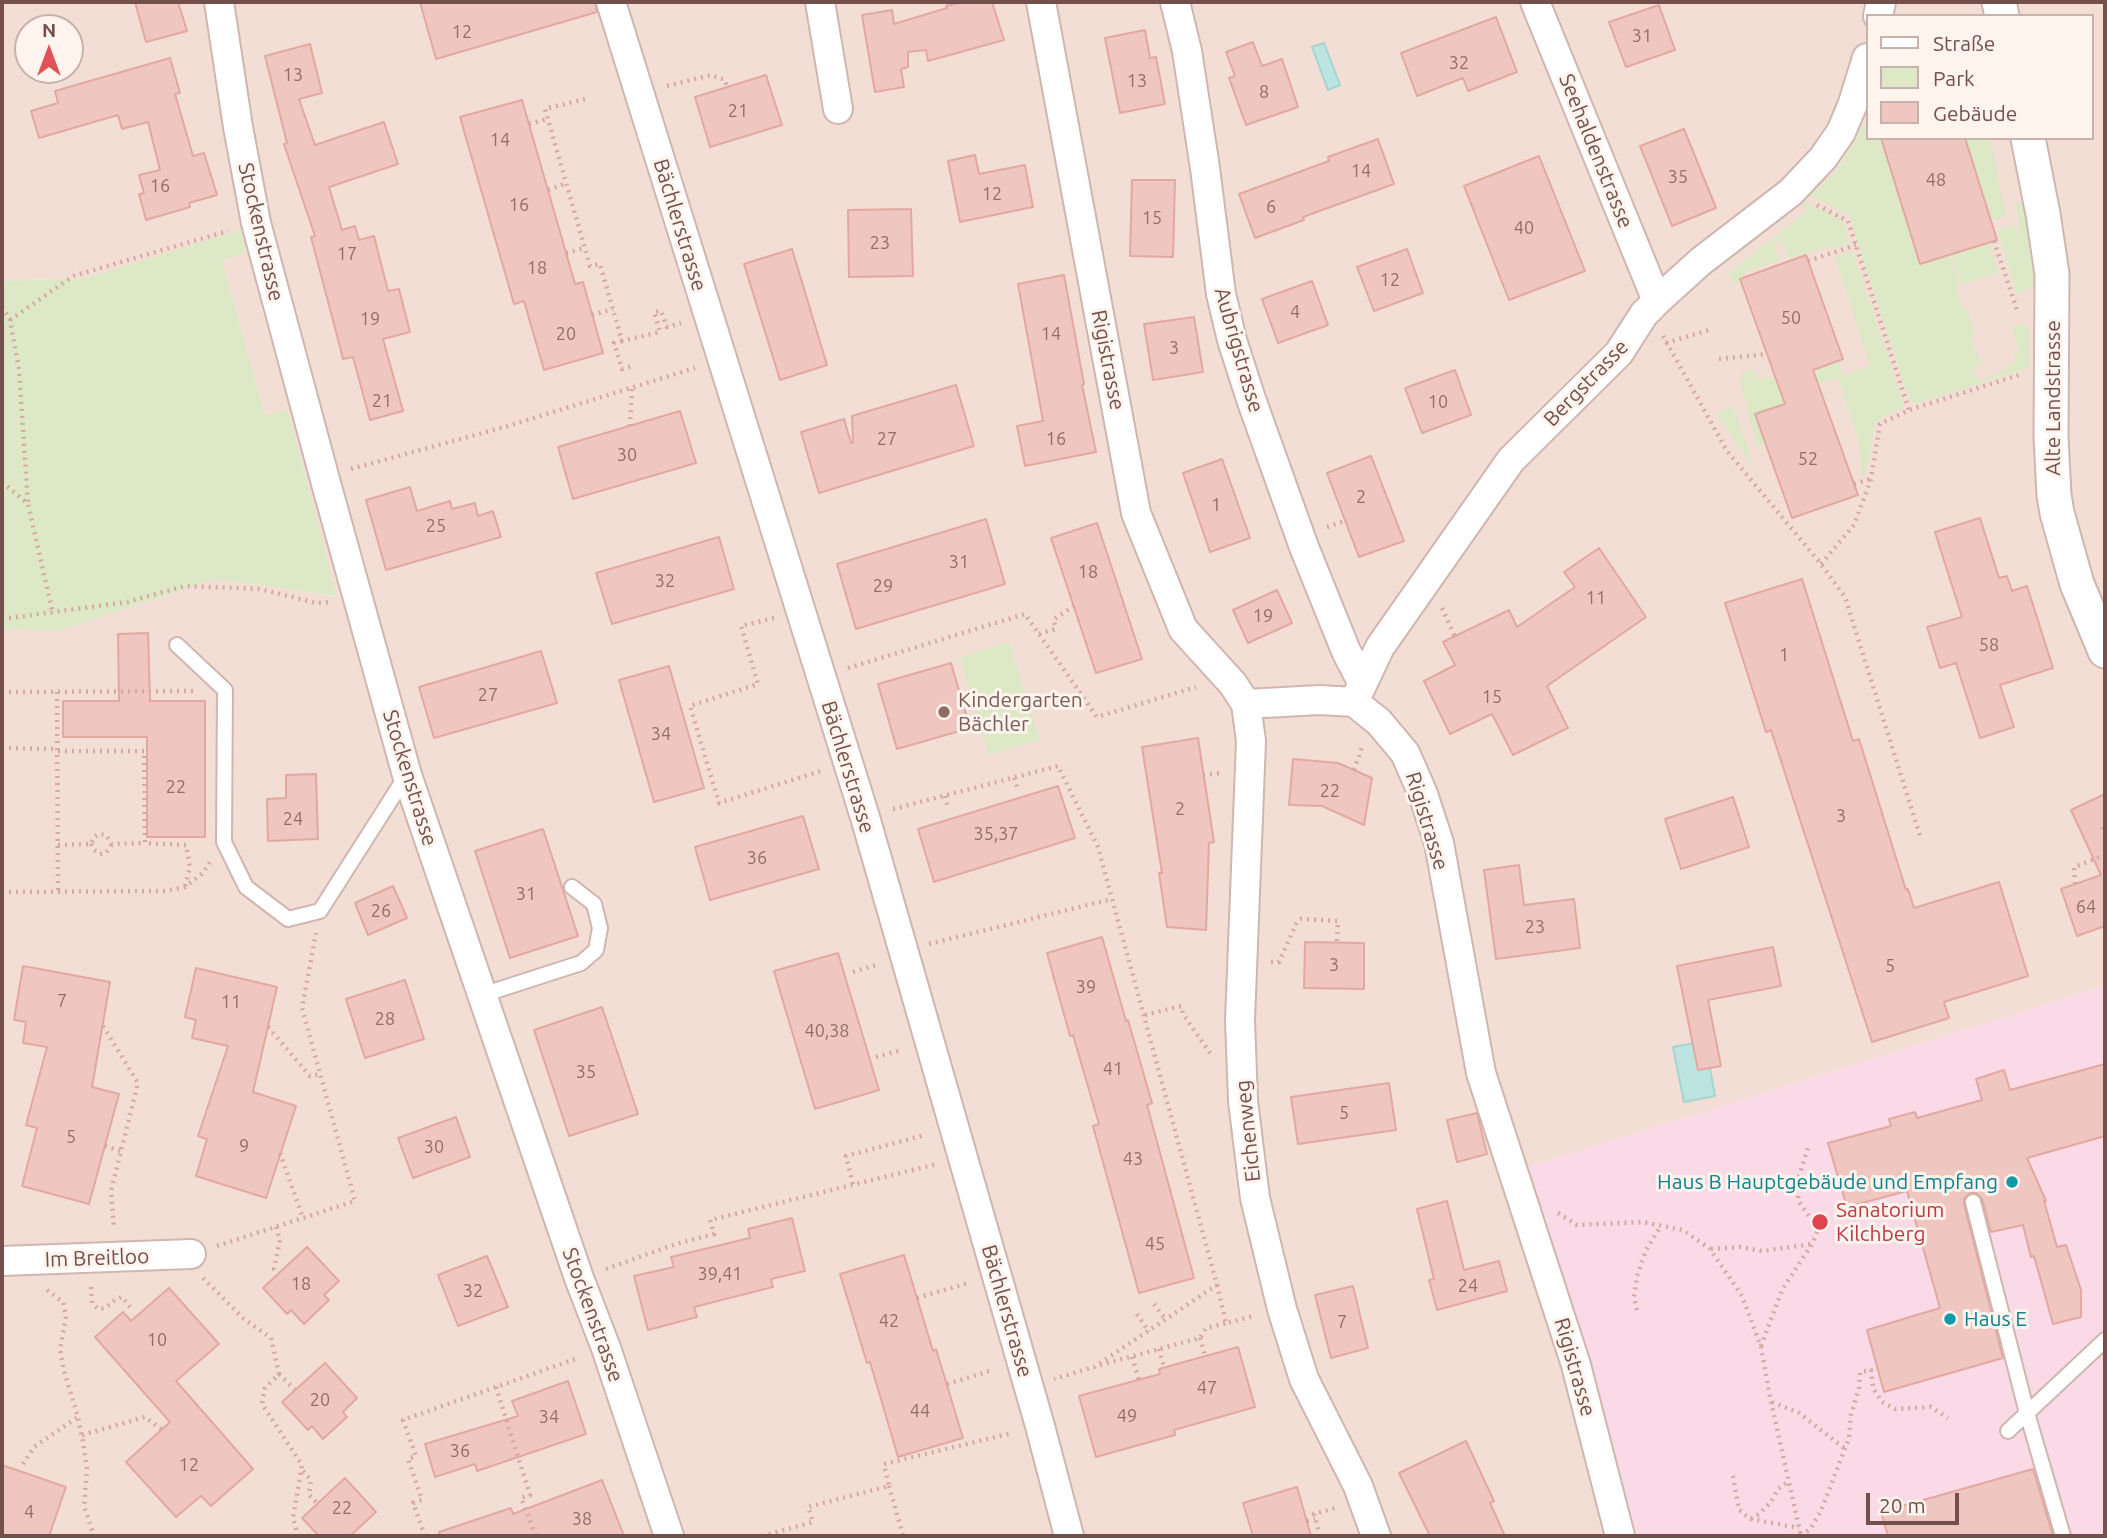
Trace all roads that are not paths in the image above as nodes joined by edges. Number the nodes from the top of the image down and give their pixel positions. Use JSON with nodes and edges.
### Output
{"nodes":[{"id":1,"x":219,"y":2,"type":"edge"},
{"id":2,"x":611,"y":2,"type":"edge"},
{"id":3,"x":820,"y":2,"type":"edge"},
{"id":4,"x":1041,"y":2,"type":"edge"},
{"id":5,"x":1175,"y":2,"type":"edge"},
{"id":6,"x":1535,"y":2,"type":"edge"},
{"id":7,"x":1866,"y":61,"type":"edge"},
{"id":8,"x":838,"y":109,"type":"dead end"},
{"id":9,"x":2028,"y":140,"type":"edge"},
{"id":10,"x":1657,"y":301,"type":"junction"},
{"id":11,"x":177,"y":645,"type":"dead end"},
{"id":12,"x":2105,"y":651,"type":"edge"},
{"id":13,"x":1358,"y":692,"type":"junction"},
{"id":14,"x":1246,"y":704,"type":"junction"},
{"id":15,"x":407,"y":775,"type":"junction"},
{"id":16,"x":572,"y":887,"type":"dead end"},
{"id":17,"x":482,"y":995,"type":"junction"},
{"id":18,"x":1973,"y":1202,"type":"dead end"},
{"id":19,"x":191,"y":1254,"type":"road end"},
{"id":20,"x":2,"y":1262,"type":"edge"},
{"id":21,"x":2105,"y":1340,"type":"edge"},
{"id":22,"x":2027,"y":1413,"type":"junction"},
{"id":23,"x":2008,"y":1431,"type":"dead end"},
{"id":24,"x":670,"y":1536,"type":"edge"},
{"id":25,"x":1069,"y":1536,"type":"edge"},
{"id":26,"x":1376,"y":1536,"type":"edge"},
{"id":27,"x":1620,"y":1536,"type":"edge"},
{"id":28,"x":2063,"y":1536,"type":"edge"}],
"edges":[{"from":1,"to":15,"type":"street","name":"Stockenstrasse"},
{"from":2,"to":25,"type":"street","name":"Bächlerstrasse"},
{"from":3,"to":8,"type":"street"},
{"from":4,"to":14,"type":"street","name":"Rigistrasse"},
{"from":5,"to":13,"type":"street","name":"Aubrigstrasse"},
{"from":6,"to":10,"type":"street","name":"Seehaldenstrasse"},
{"from":7,"to":10,"type":"street","name":"Bergstrasse"},
{"from":9,"to":12,"type":"street","name":"Alte Landstrasse"},
{"from":10,"to":13,"type":"street","name":"Bergstrasse"},
{"from":11,"to":15,"type":"lane"},
{"from":13,"to":14,"type":"street"},
{"from":13,"to":27,"type":"street","name":"Rigistrasse"},
{"from":14,"to":26,"type":"street","name":"Eichenweg"},
{"from":15,"to":17,"type":"street","name":"Stockenstrasse"},
{"from":16,"to":17,"type":"lane"},
{"from":17,"to":24,"type":"street","name":"Stockenstrasse"},
{"from":18,"to":22,"type":"lane"},
{"from":19,"to":20,"type":"street","name":"Im Breitloo"},
{"from":21,"to":22,"type":"lane"},
{"from":22,"to":23,"type":"lane"},
{"from":22,"to":28,"type":"lane"}]}
